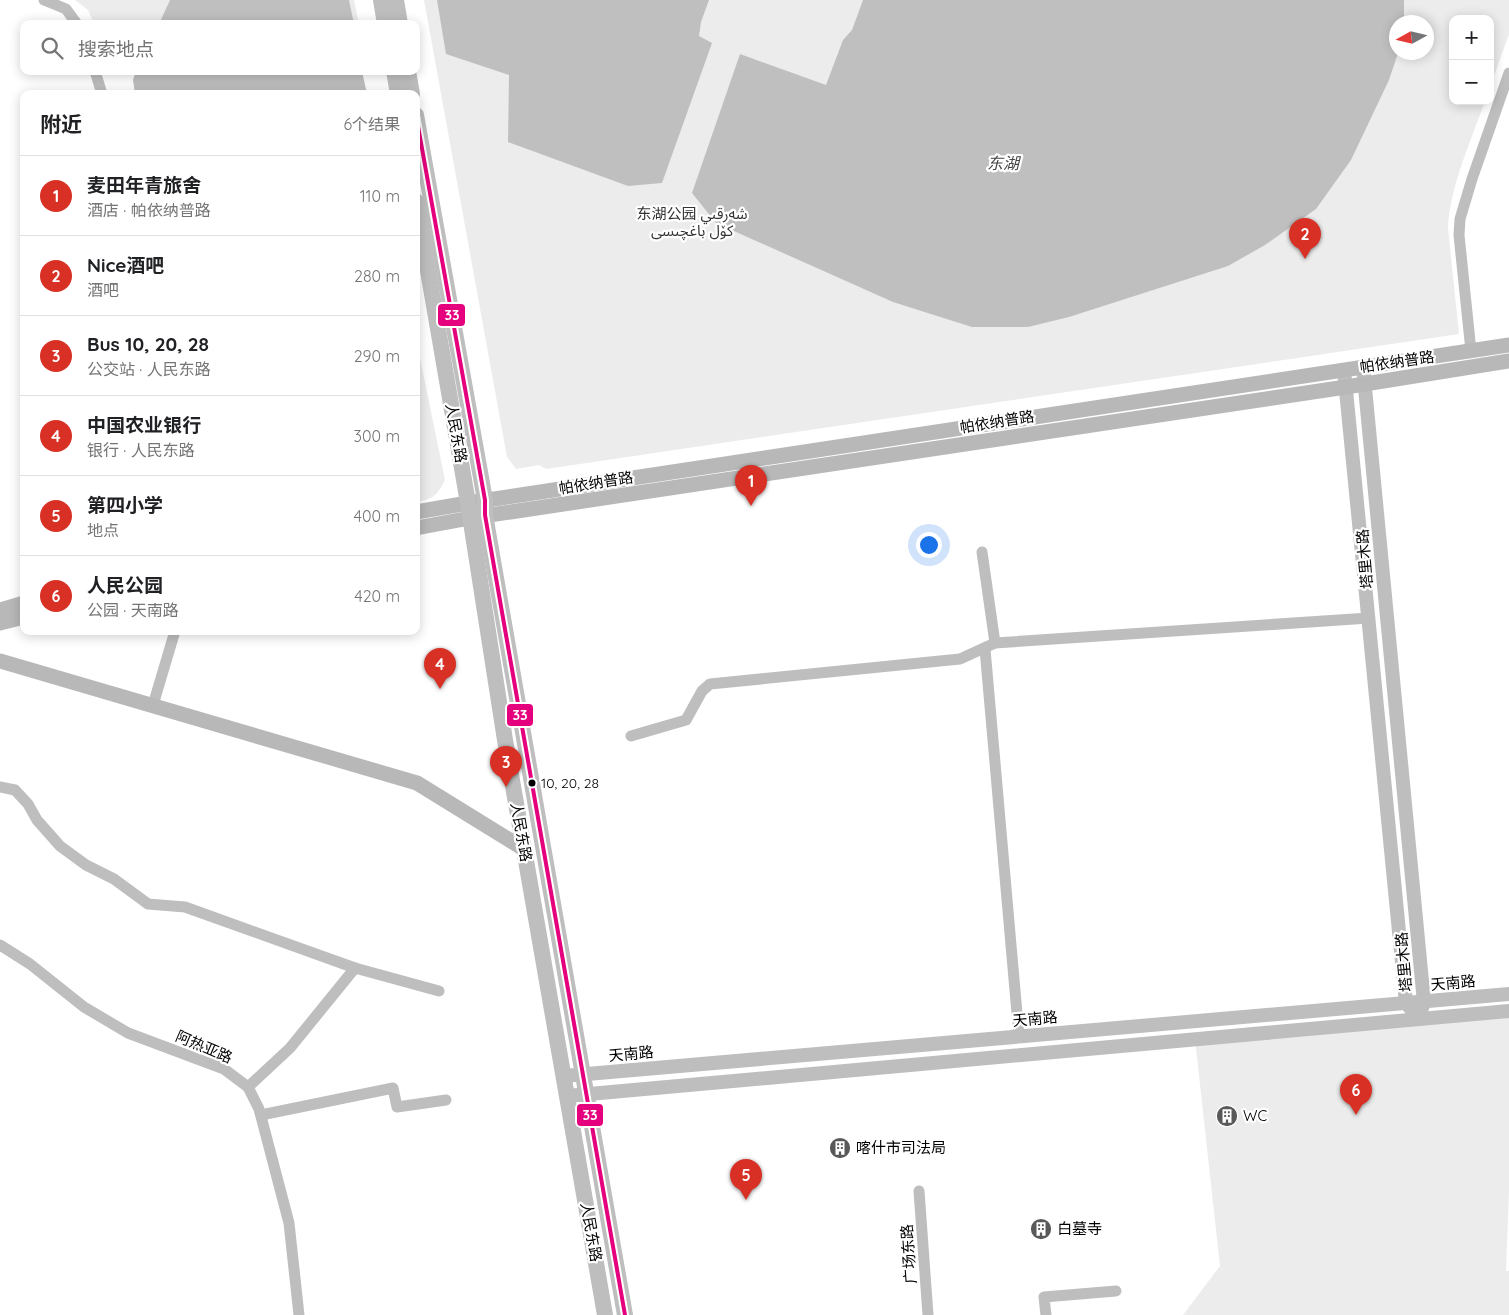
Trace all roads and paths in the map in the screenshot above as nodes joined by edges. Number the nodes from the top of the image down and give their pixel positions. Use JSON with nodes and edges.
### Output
{"nodes":[{"id":1,"x":44,"y":0,"type":"edge"},
{"id":2,"x":381,"y":0,"type":"edge"},
{"id":3,"x":396,"y":0,"type":"edge"},
{"id":4,"x":74,"y":20,"type":"edge"},
{"id":5,"x":385,"y":20,"type":"edge"},
{"id":6,"x":399,"y":20,"type":"edge"},
{"id":7,"x":1509,"y":73,"type":"edge"},
{"id":8,"x":96,"y":75,"type":"edge"},
{"id":9,"x":395,"y":75,"type":"edge"},
{"id":10,"x":409,"y":75,"type":"edge"},
{"id":11,"x":101,"y":90,"type":"edge"},
{"id":12,"x":397,"y":90,"type":"edge"},
{"id":13,"x":411,"y":90,"type":"edge"},
{"id":14,"x":420,"y":141,"type":"edge"},
{"id":15,"x":420,"y":222,"type":"edge"},
{"id":16,"x":1509,"y":345,"type":"edge"},
{"id":17,"x":1471,"y":351,"type":"junction"},
{"id":18,"x":1509,"y":361,"type":"edge"},
{"id":19,"x":1363,"y":367,"type":"junction"},
{"id":20,"x":1344,"y":370,"type":"junction"},
{"id":21,"x":1365,"y":383,"type":"junction"},
{"id":22,"x":1346,"y":387,"type":"junction"},
{"id":23,"x":477,"y":509,"type":"junction"},
{"id":24,"x":420,"y":512,"type":"edge"},
{"id":25,"x":420,"y":527,"type":"edge"},
{"id":26,"x":982,"y":552,"type":"dead end"},
{"id":27,"x":20,"y":605,"type":"edge"},
{"id":28,"x":0,"y":610,"type":"edge"},
{"id":29,"x":20,"y":618,"type":"edge"},
{"id":30,"x":1368,"y":618,"type":"junction"},
{"id":31,"x":0,"y":623,"type":"edge"},
{"id":32,"x":174,"y":635,"type":"edge"},
{"id":33,"x":990,"y":646,"type":"junction"},
{"id":34,"x":0,"y":661,"type":"edge"},
{"id":35,"x":153,"y":705,"type":"junction"},
{"id":36,"x":631,"y":736,"type":"dead end"},
{"id":37,"x":0,"y":788,"type":"edge"},
{"id":38,"x":524,"y":849,"type":"junction"},
{"id":39,"x":0,"y":945,"type":"edge"},
{"id":40,"x":355,"y":968,"type":"junction"},
{"id":41,"x":439,"y":991,"type":"dead end"},
{"id":42,"x":1509,"y":994,"type":"edge"},
{"id":43,"x":1424,"y":1002,"type":"junction"},
{"id":44,"x":1406,"y":1003,"type":"junction"},
{"id":45,"x":1509,"y":1011,"type":"edge"},
{"id":46,"x":1419,"y":1019,"type":"junction"},
{"id":47,"x":1019,"y":1036,"type":"junction"},
{"id":48,"x":582,"y":1074,"type":"junction"},
{"id":49,"x":564,"y":1076,"type":"junction"},
{"id":50,"x":248,"y":1087,"type":"junction"},
{"id":51,"x":586,"y":1093,"type":"junction"},
{"id":52,"x":567,"y":1096,"type":"junction"},
{"id":53,"x":446,"y":1100,"type":"dead end"},
{"id":54,"x":261,"y":1115,"type":"junction"},
{"id":55,"x":919,"y":1191,"type":"dead end"},
{"id":56,"x":1116,"y":1291,"type":"dead end"},
{"id":57,"x":300,"y":1315,"type":"edge"},
{"id":58,"x":605,"y":1315,"type":"edge"},
{"id":59,"x":625,"y":1315,"type":"edge"},
{"id":60,"x":928,"y":1315,"type":"edge"},
{"id":61,"x":1046,"y":1315,"type":"edge"}],
"edges":[{"from":1,"to":4,"type":"street"},
{"from":2,"to":5,"type":"main road"},
{"from":3,"to":6,"type":"main road"},
{"from":7,"to":17,"type":"street"},
{"from":8,"to":11,"type":"street"},
{"from":9,"to":12,"type":"main road"},
{"from":10,"to":13,"type":"main road"},
{"from":14,"to":23,"type":"main road","name":"人民东路"},
{"from":15,"to":23,"type":"main road","name":"人民东路"},
{"from":16,"to":17,"type":"main road","name":"帕依纳普路"},
{"from":17,"to":19,"type":"main road","name":"帕依纳普路"},
{"from":18,"to":21,"type":"main road","name":"帕依纳普路"},
{"from":19,"to":20,"type":"main road","name":"帕依纳普路"},
{"from":19,"to":21,"type":"street","name":"塔里木路"},
{"from":20,"to":22,"type":"street","name":"塔里木路"},
{"from":20,"to":23,"type":"main road","name":"帕依纳普路"},
{"from":21,"to":22,"type":"main road","name":"帕依纳普路"},
{"from":21,"to":43,"type":"street","name":"塔里木路"},
{"from":22,"to":23,"type":"main road","name":"帕依纳普路"},
{"from":22,"to":30,"type":"street","name":"塔里木路"},
{"from":23,"to":24,"type":"main road"},
{"from":23,"to":25,"type":"main road"},
{"from":23,"to":38,"type":"main road","name":"人民东路"},
{"from":23,"to":48,"type":"main road","name":"人民东路"},
{"from":26,"to":33,"type":"street"},
{"from":27,"to":28,"type":"main road"},
{"from":29,"to":31,"type":"main road"},
{"from":30,"to":33,"type":"street"},
{"from":30,"to":44,"type":"street","name":"塔里木路"},
{"from":32,"to":35,"type":"street"},
{"from":33,"to":36,"type":"street"},
{"from":33,"to":47,"type":"street"},
{"from":34,"to":35,"type":"main road"},
{"from":35,"to":38,"type":"main road"},
{"from":37,"to":40,"type":"street"},
{"from":38,"to":49,"type":"main road","name":"人民东路"},
{"from":39,"to":50,"type":"street","name":"阿热亚路"},
{"from":40,"to":41,"type":"street"},
{"from":40,"to":50,"type":"street"},
{"from":42,"to":43,"type":"street","name":"天南路"},
{"from":43,"to":44,"type":"street","name":"天南路"},
{"from":43,"to":46,"type":"street","name":"塔里木路"},
{"from":44,"to":46,"type":"street","name":"塔里木路"},
{"from":44,"to":47,"type":"street","name":"天南路"},
{"from":45,"to":46,"type":"street"},
{"from":46,"to":51,"type":"street"},
{"from":47,"to":48,"type":"street","name":"天南路"},
{"from":48,"to":49,"type":"street","name":"天南路"},
{"from":48,"to":51,"type":"main road","name":"人民东路"},
{"from":49,"to":52,"type":"main road","name":"人民东路"},
{"from":50,"to":54,"type":"street","name":"阿热亚路"},
{"from":51,"to":52,"type":"street"},
{"from":51,"to":59,"type":"main road","name":"人民东路"},
{"from":52,"to":58,"type":"main road","name":"人民东路"},
{"from":53,"to":54,"type":"street"},
{"from":54,"to":57,"type":"street","name":"阿热亚路"},
{"from":55,"to":60,"type":"street","name":"广场东路"},
{"from":56,"to":61,"type":"street"}]}
